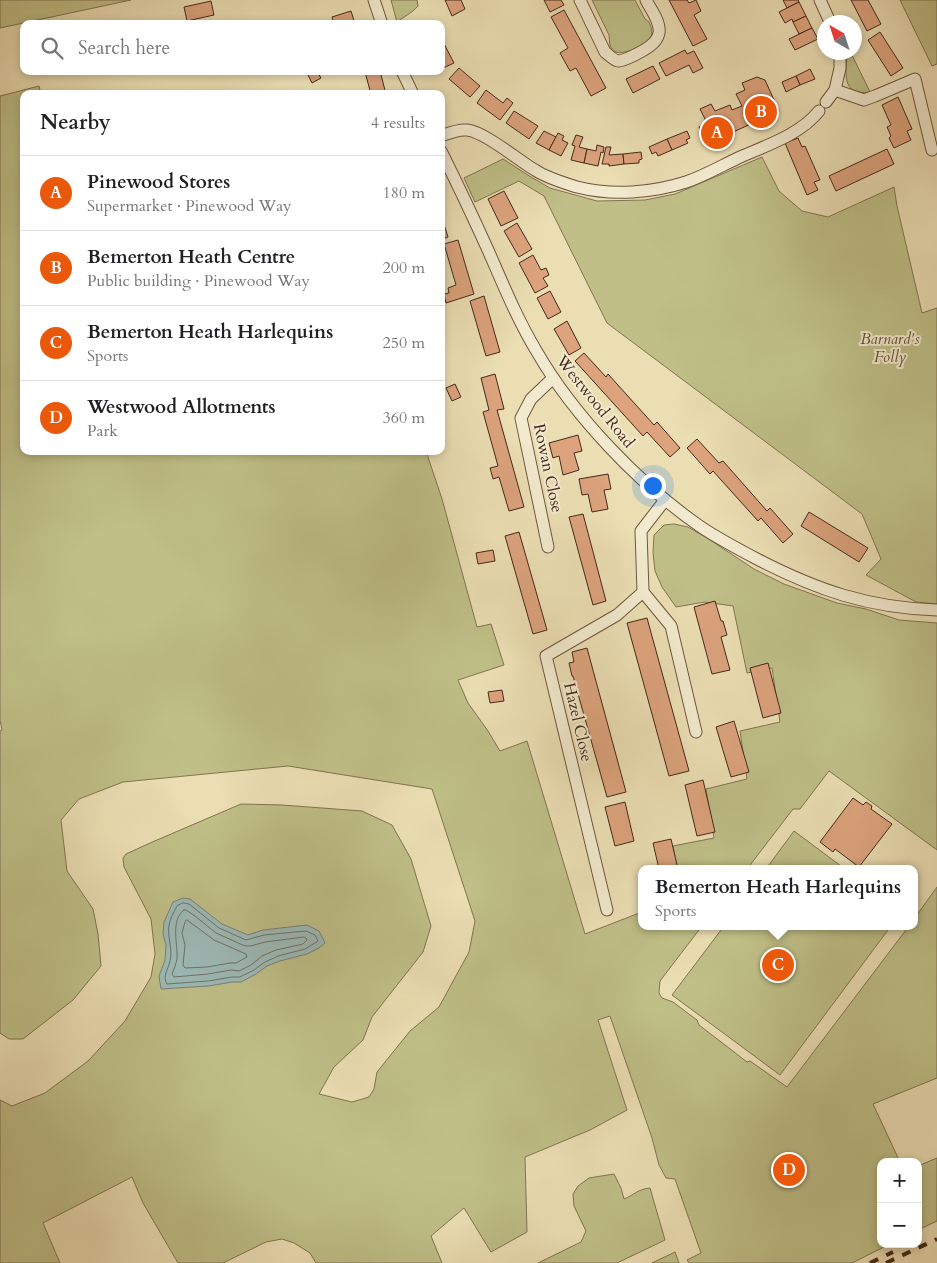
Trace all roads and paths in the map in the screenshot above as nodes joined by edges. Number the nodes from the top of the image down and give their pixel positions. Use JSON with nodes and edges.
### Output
{"nodes":[{"id":1,"x":374,"y":0,"type":"edge"},
{"id":2,"x":580,"y":0,"type":"edge"},
{"id":3,"x":646,"y":0,"type":"edge"},
{"id":4,"x":820,"y":0,"type":"edge"},
{"id":5,"x":827,"y":15,"type":"edge"},
{"id":6,"x":381,"y":20,"type":"edge"},
{"id":7,"x":840,"y":60,"type":"edge"},
{"id":8,"x":404,"y":75,"type":"edge"},
{"id":9,"x":411,"y":90,"type":"edge"},
{"id":10,"x":835,"y":90,"type":"junction"},
{"id":11,"x":445,"y":134,"type":"edge"},
{"id":12,"x":932,"y":150,"type":"dead end"},
{"id":13,"x":445,"y":160,"type":"edge"},
{"id":14,"x":553,"y":378,"type":"junction"},
{"id":15,"x":665,"y":500,"type":"junction"},
{"id":16,"x":548,"y":547,"type":"dead end"},
{"id":17,"x":644,"y":592,"type":"junction"},
{"id":18,"x":937,"y":610,"type":"edge"},
{"id":19,"x":696,"y":732,"type":"dead end"},
{"id":20,"x":607,"y":910,"type":"dead end"}],
"edges":[{"from":1,"to":6,"type":"street"},
{"from":2,"to":3,"type":"street"},
{"from":4,"to":5,"type":"street"},
{"from":7,"to":10,"type":"street"},
{"from":8,"to":9,"type":"street"},
{"from":10,"to":11,"type":"street"},
{"from":10,"to":12,"type":"street"},
{"from":13,"to":14,"type":"street","name":"Westwood Road"},
{"from":14,"to":15,"type":"street","name":"Westwood Road"},
{"from":14,"to":16,"type":"street","name":"Rowan Close"},
{"from":15,"to":17,"type":"street"},
{"from":15,"to":18,"type":"street","name":"Westwood Road"},
{"from":17,"to":19,"type":"street"},
{"from":17,"to":20,"type":"street","name":"Hazel Close"}]}
